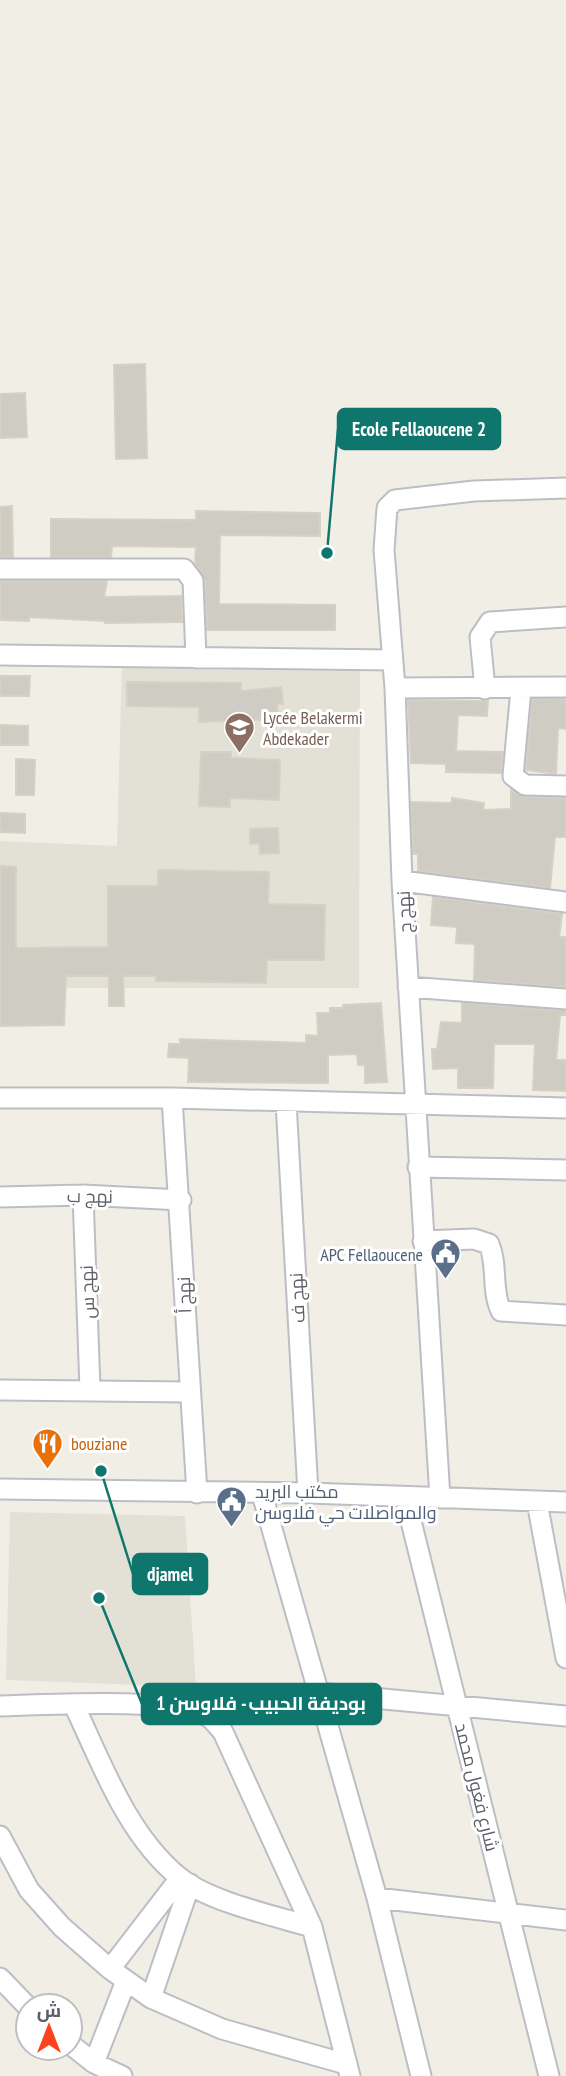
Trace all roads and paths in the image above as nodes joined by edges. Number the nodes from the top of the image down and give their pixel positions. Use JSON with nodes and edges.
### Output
{"nodes":[{"id":1,"x":566,"y":488,"type":"edge"},
{"id":2,"x":0,"y":569,"type":"edge"},
{"id":3,"x":566,"y":617,"type":"edge"},
{"id":4,"x":0,"y":655,"type":"edge"},
{"id":5,"x":196,"y":658,"type":"junction"},
{"id":6,"x":391,"y":660,"type":"junction"},
{"id":7,"x":566,"y":687,"type":"edge"},
{"id":8,"x":395,"y":688,"type":"junction"},
{"id":9,"x":485,"y":689,"type":"junction"},
{"id":10,"x":521,"y":689,"type":"junction"},
{"id":11,"x":566,"y":786,"type":"edge"},
{"id":12,"x":402,"y":881,"type":"junction"},
{"id":13,"x":566,"y":902,"type":"edge"},
{"id":14,"x":408,"y":987,"type":"junction"},
{"id":15,"x":566,"y":999,"type":"edge"},
{"id":16,"x":0,"y":1097,"type":"edge"},
{"id":17,"x":172,"y":1098,"type":"junction"},
{"id":18,"x":286,"y":1102,"type":"junction"},
{"id":19,"x":417,"y":1103,"type":"junction"},
{"id":20,"x":566,"y":1108,"type":"edge"},
{"id":21,"x":418,"y":1167,"type":"junction"},
{"id":22,"x":566,"y":1170,"type":"edge"},
{"id":23,"x":83,"y":1195,"type":"junction"},
{"id":24,"x":0,"y":1197,"type":"edge"},
{"id":25,"x":181,"y":1200,"type":"junction"},
{"id":26,"x":423,"y":1241,"type":"junction"},
{"id":27,"x":566,"y":1315,"type":"edge"},
{"id":28,"x":90,"y":1389,"type":"junction"},
{"id":29,"x":0,"y":1390,"type":"edge"},
{"id":30,"x":188,"y":1392,"type":"junction"},
{"id":31,"x":0,"y":1489,"type":"edge"},
{"id":32,"x":197,"y":1493,"type":"junction"},
{"id":33,"x":308,"y":1493,"type":"junction"},
{"id":34,"x":262,"y":1494,"type":"junction"},
{"id":35,"x":405,"y":1497,"type":"junction"},
{"id":36,"x":440,"y":1498,"type":"junction"},
{"id":37,"x":537,"y":1502,"type":"junction"},
{"id":38,"x":566,"y":1502,"type":"edge"},
{"id":39,"x":566,"y":1658,"type":"edge"},
{"id":40,"x":319,"y":1693,"type":"junction"},
{"id":41,"x":74,"y":1704,"type":"junction"},
{"id":42,"x":0,"y":1706,"type":"edge"},
{"id":43,"x":456,"y":1706,"type":"junction"},
{"id":44,"x":566,"y":1716,"type":"edge"},
{"id":45,"x":0,"y":1836,"type":"edge"},
{"id":46,"x":185,"y":1881,"type":"junction"},
{"id":47,"x":377,"y":1898,"type":"junction"},
{"id":48,"x":510,"y":1913,"type":"junction"},
{"id":49,"x":566,"y":1920,"type":"edge"},
{"id":50,"x":312,"y":1927,"type":"junction"},
{"id":51,"x":110,"y":1969,"type":"junction"},
{"id":52,"x":0,"y":1978,"type":"edge"},
{"id":53,"x":126,"y":1981,"type":"junction"},
{"id":54,"x":14,"y":1992,"type":"edge"},
{"id":55,"x":151,"y":1998,"type":"junction"},
{"id":56,"x":84,"y":2055,"type":"edge"},
{"id":57,"x":94,"y":2063,"type":"junction"},
{"id":58,"x":348,"y":2070,"type":"edge"},
{"id":59,"x":121,"y":2076,"type":"edge"},
{"id":60,"x":421,"y":2076,"type":"edge"},
{"id":61,"x":549,"y":2076,"type":"edge"}],
"edges":[{"from":1,"to":6,"type":"street","name":"نهج ج"},
{"from":2,"to":5,"type":"street"},
{"from":3,"to":9,"type":"street"},
{"from":4,"to":5,"type":"street"},
{"from":5,"to":6,"type":"street"},
{"from":6,"to":8,"type":"street","name":"نهج ج"},
{"from":7,"to":10,"type":"street"},
{"from":8,"to":9,"type":"street"},
{"from":8,"to":12,"type":"street","name":"نهج ج"},
{"from":9,"to":10,"type":"street"},
{"from":10,"to":11,"type":"street"},
{"from":12,"to":13,"type":"street"},
{"from":12,"to":14,"type":"street","name":"نهج ج"},
{"from":14,"to":15,"type":"street"},
{"from":14,"to":19,"type":"street","name":"نهج ج"},
{"from":16,"to":17,"type":"street"},
{"from":17,"to":18,"type":"street"},
{"from":17,"to":25,"type":"street","name":"نهج أ"},
{"from":18,"to":19,"type":"street"},
{"from":18,"to":33,"type":"street","name":"نهج ف"},
{"from":19,"to":20,"type":"street"},
{"from":19,"to":21,"type":"street","name":"نهج ج"},
{"from":21,"to":22,"type":"street"},
{"from":21,"to":26,"type":"street","name":"نهج ج"},
{"from":23,"to":24,"type":"street","name":"نهج ب"},
{"from":23,"to":25,"type":"street","name":"نهج ب"},
{"from":23,"to":28,"type":"street","name":"نهج س"},
{"from":25,"to":30,"type":"street","name":"نهج أ"},
{"from":26,"to":27,"type":"street"},
{"from":26,"to":36,"type":"street","name":"نهج ج"},
{"from":28,"to":29,"type":"street"},
{"from":28,"to":30,"type":"street"},
{"from":30,"to":32,"type":"street","name":"نهج أ"},
{"from":31,"to":32,"type":"street"},
{"from":32,"to":34,"type":"street"},
{"from":33,"to":34,"type":"street"},
{"from":33,"to":35,"type":"street"},
{"from":34,"to":40,"type":"street"},
{"from":35,"to":36,"type":"street"},
{"from":35,"to":43,"type":"street","name":"شارع فغول محمد"},
{"from":36,"to":37,"type":"street"},
{"from":37,"to":38,"type":"street"},
{"from":37,"to":39,"type":"street"},
{"from":40,"to":43,"type":"street"},
{"from":40,"to":47,"type":"street"},
{"from":41,"to":42,"type":"street"},
{"from":41,"to":46,"type":"street"},
{"from":41,"to":50,"type":"street"},
{"from":43,"to":44,"type":"street"},
{"from":43,"to":48,"type":"street","name":"شارع فغول محمد"},
{"from":45,"to":51,"type":"street"},
{"from":46,"to":50,"type":"street"},
{"from":46,"to":51,"type":"street"},
{"from":46,"to":55,"type":"street"},
{"from":47,"to":48,"type":"street"},
{"from":47,"to":60,"type":"street"},
{"from":48,"to":49,"type":"street"},
{"from":48,"to":61,"type":"street","name":"شارع فغول محمد"},
{"from":50,"to":58,"type":"street"},
{"from":51,"to":53,"type":"street"},
{"from":52,"to":54,"type":"street"},
{"from":53,"to":55,"type":"street"},
{"from":53,"to":57,"type":"street"},
{"from":55,"to":58,"type":"street"},
{"from":56,"to":57,"type":"street"},
{"from":57,"to":59,"type":"street"}]}
